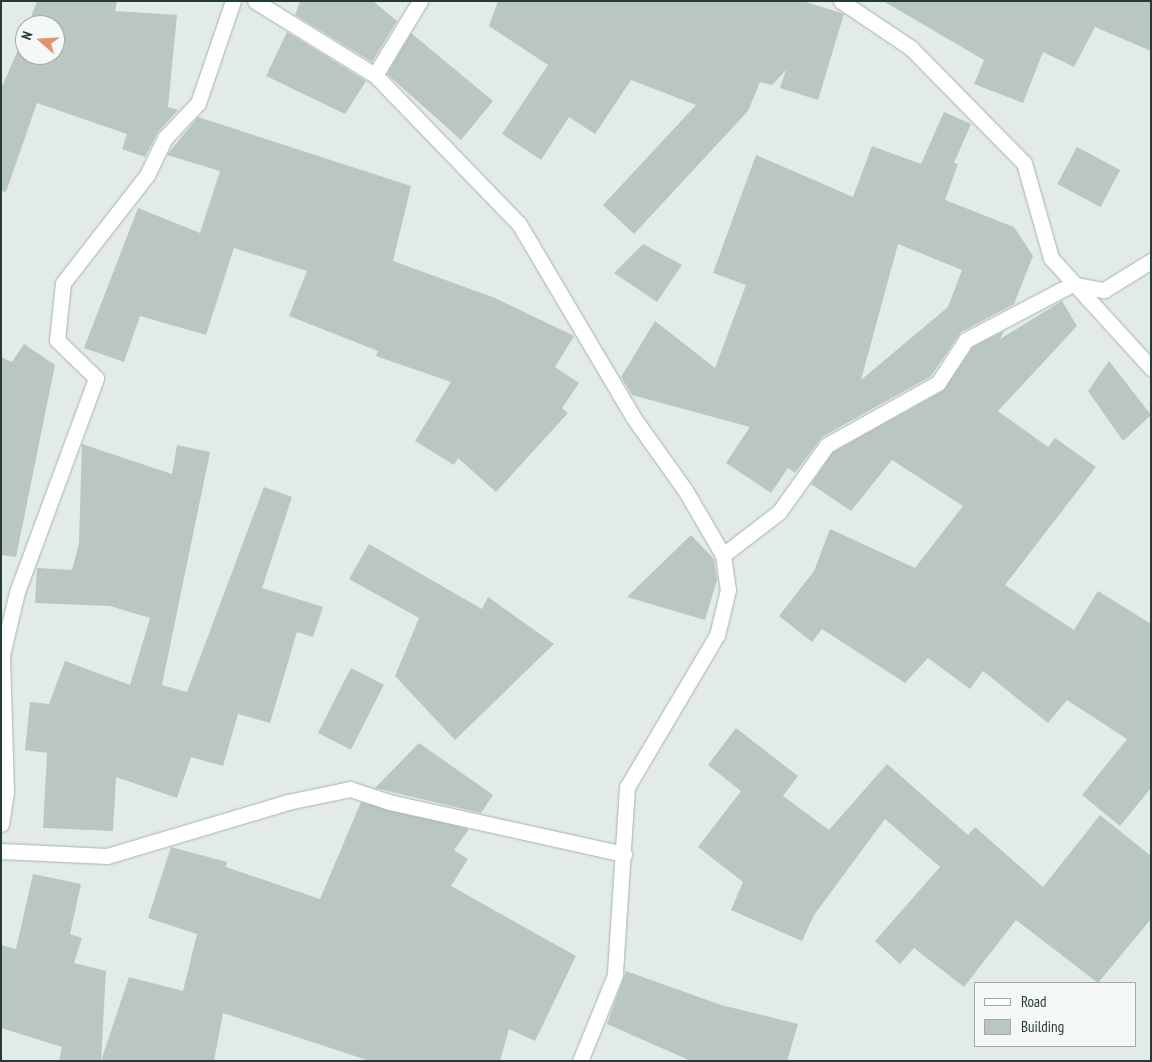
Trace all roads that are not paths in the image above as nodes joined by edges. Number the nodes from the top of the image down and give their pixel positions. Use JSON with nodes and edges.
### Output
{"nodes":[{"id":1,"x":233,"y":1,"type":"edge"},
{"id":2,"x":254,"y":1,"type":"edge"},
{"id":3,"x":420,"y":1,"type":"edge"},
{"id":4,"x":841,"y":1,"type":"edge"},
{"id":5,"x":375,"y":75,"type":"junction"},
{"id":6,"x":1151,"y":261,"type":"edge"},
{"id":7,"x":1072,"y":284,"type":"junction"},
{"id":8,"x":1151,"y":368,"type":"edge"},
{"id":9,"x":723,"y":555,"type":"junction"},
{"id":10,"x":1,"y":824,"type":"edge"},
{"id":11,"x":1,"y":851,"type":"edge"},
{"id":12,"x":624,"y":854,"type":"junction"},
{"id":13,"x":580,"y":1061,"type":"edge"}],
"edges":[{"from":1,"to":10,"type":"street"},
{"from":2,"to":5,"type":"street"},
{"from":3,"to":5,"type":"street"},
{"from":4,"to":7,"type":"street"},
{"from":5,"to":9,"type":"street"},
{"from":6,"to":7,"type":"street"},
{"from":7,"to":8,"type":"street"},
{"from":7,"to":9,"type":"street"},
{"from":9,"to":12,"type":"street"},
{"from":11,"to":12,"type":"street"},
{"from":12,"to":13,"type":"street"}]}
